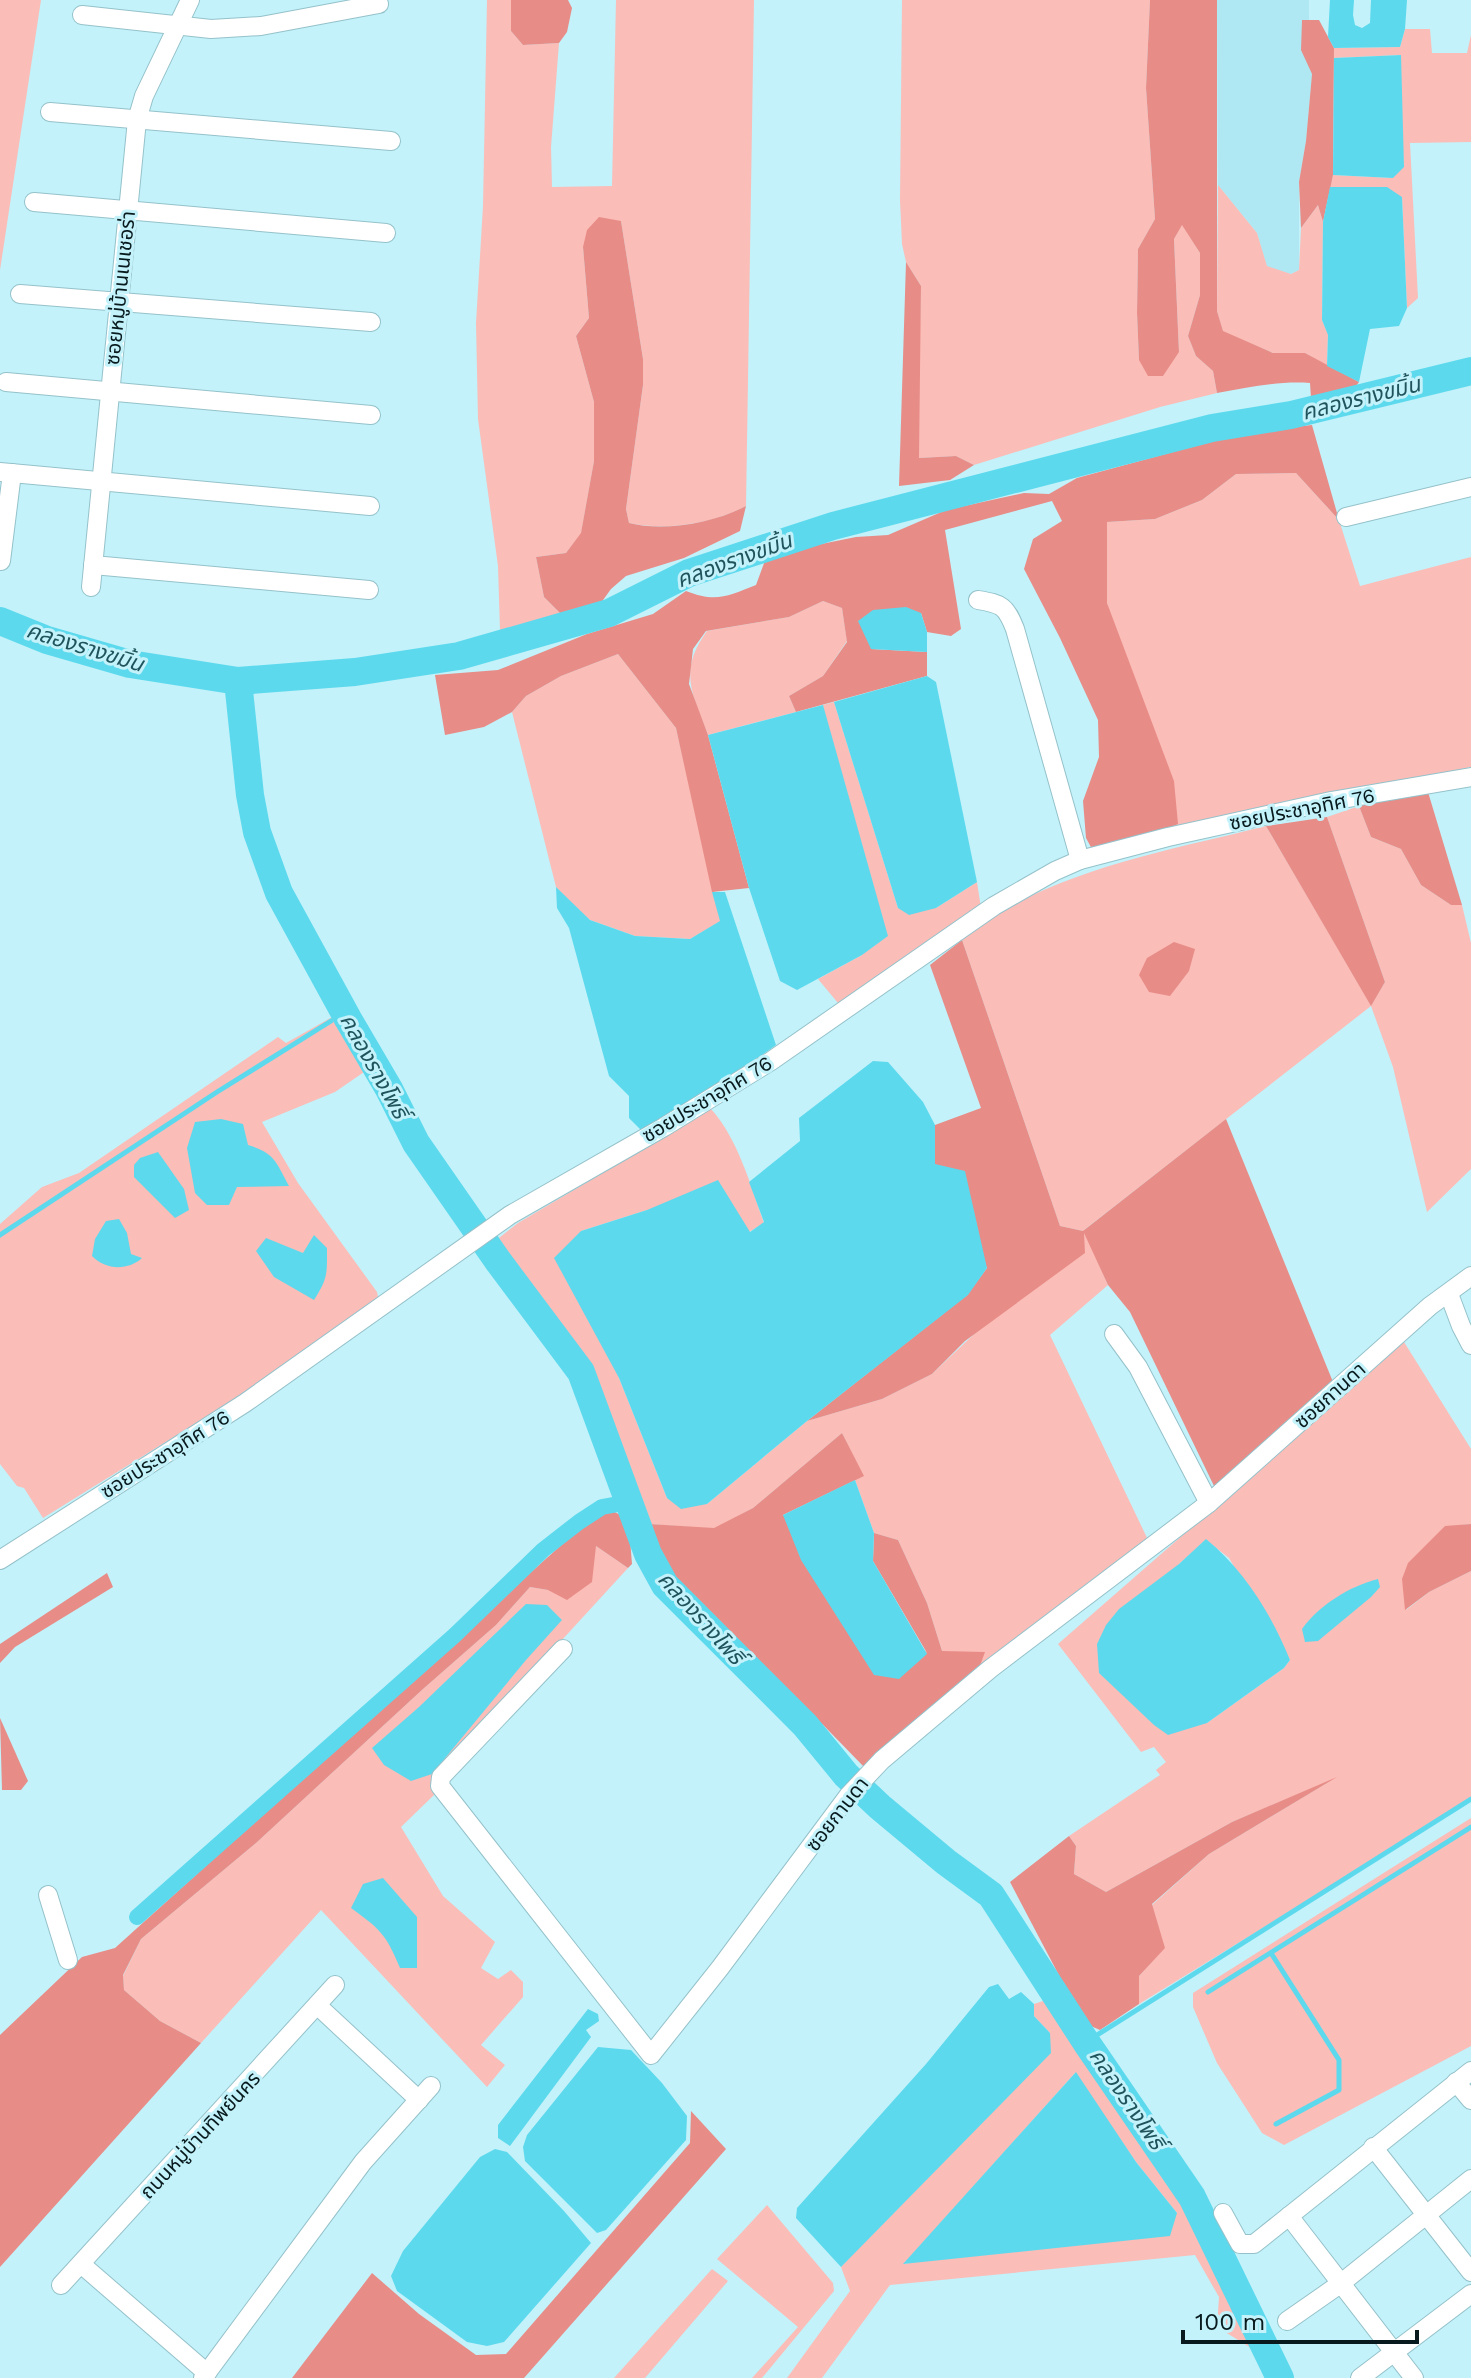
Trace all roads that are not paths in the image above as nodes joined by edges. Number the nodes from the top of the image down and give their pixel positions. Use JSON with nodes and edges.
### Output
{"nodes":[{"id":1,"x":190,"y":0,"type":"edge"},
{"id":2,"x":379,"y":4,"type":"dead end"},
{"id":3,"x":82,"y":15,"type":"dead end"},
{"id":4,"x":178,"y":26,"type":"junction"},
{"id":5,"x":50,"y":112,"type":"dead end"},
{"id":6,"x":137,"y":120,"type":"junction"},
{"id":7,"x":391,"y":141,"type":"dead end"},
{"id":8,"x":34,"y":202,"type":"dead end"},
{"id":9,"x":128,"y":210,"type":"junction"},
{"id":10,"x":386,"y":233,"type":"dead end"},
{"id":11,"x":20,"y":294,"type":"dead end"},
{"id":12,"x":120,"y":302,"type":"junction"},
{"id":13,"x":371,"y":322,"type":"dead end"},
{"id":14,"x":6,"y":382,"type":"dead end"},
{"id":15,"x":110,"y":392,"type":"junction"},
{"id":16,"x":371,"y":415,"type":"dead end"},
{"id":17,"x":6,"y":473,"type":"edge"},
{"id":18,"x":102,"y":481,"type":"junction"},
{"id":19,"x":1471,"y":487,"type":"edge"},
{"id":20,"x":370,"y":506,"type":"dead end"},
{"id":21,"x":1346,"y":517,"type":"dead end"},
{"id":22,"x":1,"y":561,"type":"edge"},
{"id":23,"x":93,"y":565,"type":"junction"},
{"id":24,"x":91,"y":587,"type":"dead end"},
{"id":25,"x":369,"y":590,"type":"dead end"},
{"id":26,"x":978,"y":600,"type":"dead end"},
{"id":27,"x":1471,"y":777,"type":"edge"},
{"id":28,"x":1080,"y":860,"type":"junction"},
{"id":29,"x":1471,"y":1276,"type":"edge"},
{"id":30,"x":1449,"y":1294,"type":"junction"},
{"id":31,"x":1114,"y":1334,"type":"dead end"},
{"id":32,"x":1471,"y":1345,"type":"edge"},
{"id":33,"x":1209,"y":1503,"type":"junction"},
{"id":34,"x":0,"y":1560,"type":"edge"},
{"id":35,"x":563,"y":1649,"type":"dead end"},
{"id":36,"x":48,"y":1895,"type":"dead end"},
{"id":37,"x":68,"y":1960,"type":"dead end"},
{"id":38,"x":335,"y":1985,"type":"dead end"},
{"id":39,"x":318,"y":2006,"type":"junction"},
{"id":40,"x":1464,"y":2077,"type":"edge"},
{"id":41,"x":1471,"y":2100,"type":"edge"},
{"id":42,"x":1373,"y":2147,"type":"junction"},
{"id":43,"x":1471,"y":2179,"type":"edge"},
{"id":44,"x":1223,"y":2213,"type":"dead end"},
{"id":45,"x":1427,"y":2215,"type":"junction"},
{"id":46,"x":1289,"y":2216,"type":"junction"},
{"id":47,"x":81,"y":2264,"type":"junction"},
{"id":48,"x":1471,"y":2272,"type":"edge"},
{"id":49,"x":1340,"y":2284,"type":"junction"},
{"id":50,"x":61,"y":2285,"type":"dead end"},
{"id":51,"x":1471,"y":2294,"type":"edge"},
{"id":52,"x":1287,"y":2321,"type":"dead end"},
{"id":53,"x":1394,"y":2353,"type":"junction"},
{"id":54,"x":205,"y":2376,"type":"edge"},
{"id":55,"x":1360,"y":2378,"type":"edge"},
{"id":56,"x":1414,"y":2378,"type":"edge"}],
"edges":[{"from":1,"to":4,"type":"street","name":"ซอยหมู่บ้านเนเชอร่า"},
{"from":2,"to":4,"type":"street"},
{"from":3,"to":4,"type":"street"},
{"from":4,"to":6,"type":"street","name":"ซอยหมู่บ้านเนเชอร่า"},
{"from":5,"to":6,"type":"street"},
{"from":6,"to":7,"type":"street"},
{"from":6,"to":9,"type":"street","name":"ซอยหมู่บ้านเนเชอร่า"},
{"from":8,"to":9,"type":"street"},
{"from":9,"to":10,"type":"street"},
{"from":9,"to":12,"type":"street","name":"ซอยหมู่บ้านเนเชอร่า"},
{"from":11,"to":12,"type":"street"},
{"from":12,"to":13,"type":"street"},
{"from":12,"to":15,"type":"street","name":"ซอยหมู่บ้านเนเชอร่า"},
{"from":14,"to":15,"type":"street"},
{"from":15,"to":16,"type":"street"},
{"from":15,"to":18,"type":"street","name":"ซอยหมู่บ้านเนเชอร่า"},
{"from":17,"to":18,"type":"street"},
{"from":17,"to":22,"type":"street"},
{"from":18,"to":20,"type":"street"},
{"from":18,"to":23,"type":"street","name":"ซอยหมู่บ้านเนเชอร่า"},
{"from":19,"to":21,"type":"street"},
{"from":23,"to":24,"type":"street","name":"ซอยหมู่บ้านเนเชอร่า"},
{"from":23,"to":25,"type":"street"},
{"from":26,"to":28,"type":"street"},
{"from":27,"to":28,"type":"street","name":"ซอยประชาอุทิศ 76"},
{"from":28,"to":34,"type":"street","name":"ซอยประชาอุทิศ 76"},
{"from":29,"to":30,"type":"street","name":"ซอยกานดา"},
{"from":30,"to":32,"type":"street"},
{"from":30,"to":33,"type":"street","name":"ซอยกานดา"},
{"from":31,"to":33,"type":"street"},
{"from":33,"to":35,"type":"street","name":"ซอยกานดา"},
{"from":36,"to":37,"type":"street"},
{"from":38,"to":39,"type":"street","name":"ถนนหมู่บ้านทิพย์นคร"},
{"from":39,"to":47,"type":"street","name":"ถนนหมู่บ้านทิพย์นคร"},
{"from":39,"to":54,"type":"street"},
{"from":40,"to":41,"type":"street"},
{"from":40,"to":42,"type":"street"},
{"from":42,"to":45,"type":"street"},
{"from":42,"to":46,"type":"street"},
{"from":43,"to":45,"type":"street"},
{"from":44,"to":46,"type":"street"},
{"from":45,"to":48,"type":"street"},
{"from":45,"to":49,"type":"street"},
{"from":46,"to":49,"type":"street"},
{"from":47,"to":50,"type":"street","name":"ถนนหมู่บ้านทิพย์นคร"},
{"from":47,"to":54,"type":"street"},
{"from":49,"to":52,"type":"street"},
{"from":49,"to":53,"type":"street"},
{"from":51,"to":53,"type":"street"},
{"from":53,"to":55,"type":"street"},
{"from":53,"to":56,"type":"street"}]}
